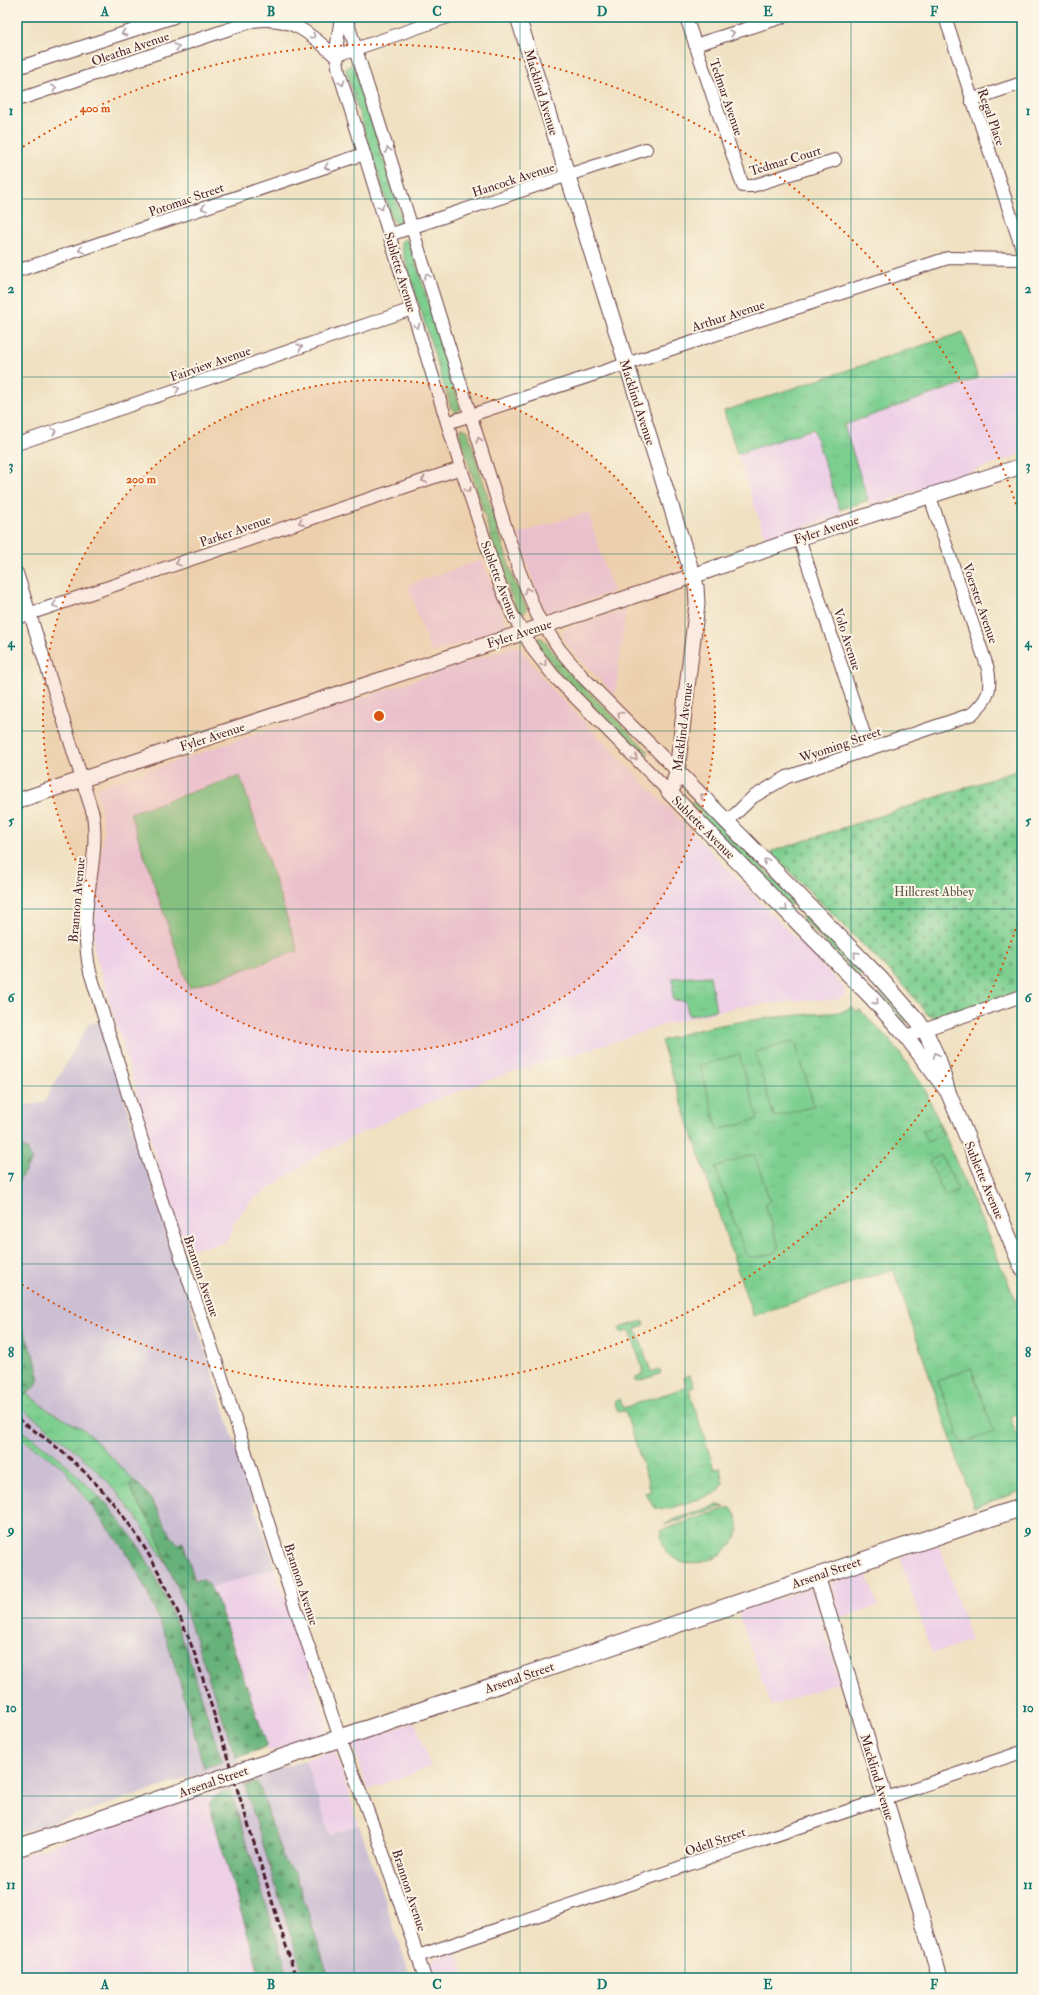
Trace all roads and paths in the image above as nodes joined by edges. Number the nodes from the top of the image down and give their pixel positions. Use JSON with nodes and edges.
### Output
{"nodes":[{"id":1,"x":174,"y":17,"type":"edge"},
{"id":2,"x":448,"y":17,"type":"edge"},
{"id":3,"x":518,"y":17,"type":"edge"},
{"id":4,"x":686,"y":17,"type":"edge"},
{"id":5,"x":783,"y":17,"type":"edge"},
{"id":6,"x":945,"y":17,"type":"edge"},
{"id":7,"x":341,"y":18,"type":"edge"},
{"id":8,"x":695,"y":45,"type":"junction"},
{"id":9,"x":356,"y":49,"type":"junction"},
{"id":10,"x":335,"y":56,"type":"junction"},
{"id":11,"x":17,"y":68,"type":"edge"},
{"id":12,"x":1022,"y":83,"type":"edge"},
{"id":13,"x":17,"y":100,"type":"edge"},
{"id":14,"x":971,"y":100,"type":"junction"},
{"id":15,"x":646,"y":150,"type":"dead end"},
{"id":16,"x":364,"y":154,"type":"junction"},
{"id":17,"x":835,"y":160,"type":"dead end"},
{"id":18,"x":568,"y":176,"type":"junction"},
{"id":19,"x":743,"y":186,"type":"joint"},
{"id":20,"x":412,"y":228,"type":"junction"},
{"id":21,"x":389,"y":235,"type":"junction"},
{"id":22,"x":1022,"y":249,"type":"edge"},
{"id":23,"x":1022,"y":259,"type":"edge"},
{"id":24,"x":17,"y":271,"type":"edge"},
{"id":25,"x":412,"y":308,"type":"junction"},
{"id":26,"x":626,"y":364,"type":"junction"},
{"id":27,"x":471,"y":416,"type":"junction"},
{"id":28,"x":447,"y":423,"type":"junction"},
{"id":29,"x":17,"y":444,"type":"edge"},
{"id":30,"x":1022,"y":466,"type":"edge"},
{"id":31,"x":461,"y":468,"type":"junction"},
{"id":32,"x":930,"y":497,"type":"junction"},
{"id":33,"x":799,"y":538,"type":"junction"},
{"id":34,"x":17,"y":573,"type":"edge"},
{"id":35,"x":693,"y":576,"type":"junction"},
{"id":36,"x":30,"y":614,"type":"junction"},
{"id":37,"x":17,"y":618,"type":"edge"},
{"id":38,"x":543,"y":626,"type":"junction"},
{"id":39,"x":522,"y":633,"type":"junction"},
{"id":40,"x":972,"y":714,"type":"joint"},
{"id":41,"x":869,"y":749,"type":"junction"},
{"id":42,"x":677,"y":771,"type":"junction"},
{"id":43,"x":84,"y":779,"type":"junction"},
{"id":44,"x":669,"y":792,"type":"junction"},
{"id":45,"x":17,"y":802,"type":"edge"},
{"id":46,"x":728,"y":822,"type":"junction"},
{"id":47,"x":1022,"y":996,"type":"edge"},
{"id":48,"x":924,"y":1030,"type":"junction"},
{"id":49,"x":906,"y":1036,"type":"junction"},
{"id":50,"x":948,"y":1092,"type":"junction"},
{"id":51,"x":1022,"y":1268,"type":"edge"},
{"id":52,"x":1022,"y":1507,"type":"edge"},
{"id":53,"x":817,"y":1576,"type":"junction"},
{"id":54,"x":340,"y":1738,"type":"junction"},
{"id":55,"x":1022,"y":1752,"type":"edge"},
{"id":56,"x":885,"y":1798,"type":"junction"},
{"id":57,"x":17,"y":1848,"type":"edge"},
{"id":58,"x":418,"y":1956,"type":"junction"},
{"id":59,"x":425,"y":1978,"type":"edge"},
{"id":60,"x":940,"y":1978,"type":"edge"}],
"edges":[{"from":1,"to":11,"type":"street","name":"Oleatha Avenue","one_way":true},
{"from":2,"to":9,"type":"street"},
{"from":3,"to":18,"type":"street","name":"Macklind Avenue"},
{"from":4,"to":8,"type":"street","name":"Tedmar Avenue"},
{"from":8,"to":5,"type":"street","one_way":true},
{"from":6,"to":14,"type":"street","name":"Regal Place"},
{"from":7,"to":9,"type":"street","name":"Sublette Avenue"},
{"from":7,"to":10,"type":"street","name":"Sublette Avenue"},
{"from":8,"to":19,"type":"street","name":"Tedmar Avenue"},
{"from":9,"to":10,"type":"street"},
{"from":20,"to":9,"type":"street","name":"Sublette Avenue","one_way":true},
{"from":13,"to":10,"type":"street","name":"Oleatha Avenue","one_way":true},
{"from":10,"to":16,"type":"street","name":"Sublette Avenue","one_way":true},
{"from":12,"to":14,"type":"street"},
{"from":14,"to":22,"type":"street","name":"Regal Place"},
{"from":15,"to":18,"type":"street","name":"Hancock Avenue"},
{"from":16,"to":21,"type":"street","name":"Sublette Avenue","one_way":true},
{"from":16,"to":24,"type":"street","name":"Potomac Street","one_way":true},
{"from":17,"to":19,"type":"street","name":"Tedmar Court"},
{"from":18,"to":20,"type":"street","name":"Hancock Avenue"},
{"from":18,"to":26,"type":"street","name":"Macklind Avenue"},
{"from":20,"to":21,"type":"street","name":"Hancock Avenue"},
{"from":27,"to":20,"type":"street","name":"Sublette Avenue","one_way":true},
{"from":21,"to":25,"type":"street","name":"Sublette Avenue"},
{"from":23,"to":26,"type":"street","name":"Arthur Avenue"},
{"from":25,"to":28,"type":"street","name":"Sublette Avenue","one_way":true},
{"from":29,"to":25,"type":"street","name":"Fairview Avenue","one_way":true},
{"from":26,"to":27,"type":"street","name":"Arthur Avenue"},
{"from":26,"to":35,"type":"street","name":"Macklind Avenue"},
{"from":27,"to":28,"type":"street","name":"Arthur Avenue"},
{"from":38,"to":27,"type":"street","name":"Sublette Avenue","one_way":true},
{"from":28,"to":31,"type":"street","name":"Sublette Avenue"},
{"from":30,"to":32,"type":"street","name":"Fyler Avenue"},
{"from":31,"to":36,"type":"street","name":"Parker Avenue","one_way":true},
{"from":31,"to":39,"type":"street","name":"Sublette Avenue","one_way":true},
{"from":32,"to":33,"type":"street","name":"Fyler Avenue"},
{"from":32,"to":40,"type":"street","name":"Voerster Avenue"},
{"from":33,"to":35,"type":"street","name":"Fyler Avenue"},
{"from":33,"to":41,"type":"street","name":"Volo Avenue"},
{"from":34,"to":36,"type":"street","name":"Brannon Avenue"},
{"from":35,"to":38,"type":"street","name":"Fyler Avenue"},
{"from":35,"to":42,"type":"street","name":"Macklind Avenue"},
{"from":36,"to":37,"type":"street","name":"Parker Avenue"},
{"from":36,"to":43,"type":"street","name":"Brannon Avenue"},
{"from":38,"to":39,"type":"street","name":"Fyler Avenue"},
{"from":42,"to":38,"type":"street","name":"Sublette Avenue","one_way":true},
{"from":39,"to":43,"type":"street","name":"Fyler Avenue"},
{"from":39,"to":44,"type":"street","name":"Sublette Avenue","one_way":true},
{"from":40,"to":41,"type":"street","name":"Wyoming Street"},
{"from":41,"to":46,"type":"street","name":"Wyoming Street"},
{"from":42,"to":44,"type":"street","name":"Macklind Avenue"},
{"from":46,"to":42,"type":"street","name":"Sublette Avenue","one_way":true},
{"from":43,"to":45,"type":"street","name":"Fyler Avenue"},
{"from":43,"to":54,"type":"street","name":"Brannon Avenue"},
{"from":44,"to":49,"type":"street","name":"Sublette Avenue","one_way":true},
{"from":48,"to":46,"type":"street","name":"Sublette Avenue","one_way":true},
{"from":47,"to":48,"type":"street"},
{"from":48,"to":49,"type":"street"},
{"from":50,"to":48,"type":"street","name":"Sublette Avenue","one_way":true},
{"from":49,"to":50,"type":"street","name":"Sublette Avenue"},
{"from":50,"to":51,"type":"street","name":"Sublette Avenue"},
{"from":52,"to":53,"type":"main road","name":"Arsenal Street"},
{"from":53,"to":54,"type":"main road","name":"Arsenal Street"},
{"from":53,"to":56,"type":"street","name":"Macklind Avenue"},
{"from":54,"to":57,"type":"main road","name":"Arsenal Street","bridge":true},
{"from":54,"to":58,"type":"street","name":"Brannon Avenue"},
{"from":55,"to":56,"type":"street","name":"Odell Street"},
{"from":56,"to":58,"type":"street","name":"Odell Street"},
{"from":56,"to":60,"type":"street","name":"Macklind Avenue"},
{"from":58,"to":59,"type":"street","name":"Brannon Avenue"}]}
